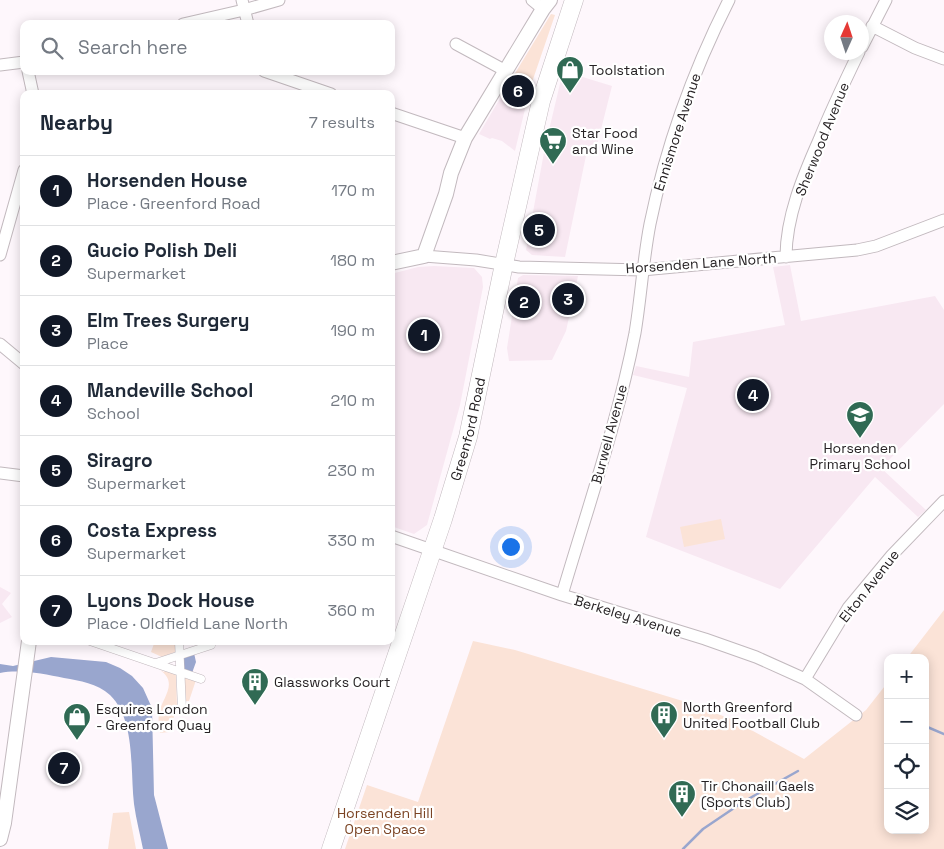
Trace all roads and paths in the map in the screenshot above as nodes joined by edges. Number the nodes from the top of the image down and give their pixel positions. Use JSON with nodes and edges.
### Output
{"nodes":[{"id":1,"x":278,"y":0,"type":"edge"},
{"id":2,"x":574,"y":0,"type":"edge"},
{"id":3,"x":729,"y":0,"type":"edge"},
{"id":4,"x":886,"y":0,"type":"edge"},
{"id":5,"x":542,"y":3,"type":"edge"},
{"id":6,"x":243,"y":5,"type":"edge"},
{"id":7,"x":196,"y":20,"type":"edge"},
{"id":8,"x":247,"y":20,"type":"edge"},
{"id":9,"x":872,"y":26,"type":"junction"},
{"id":10,"x":869,"y":32,"type":"edge"},
{"id":11,"x":456,"y":44,"type":"dead end"},
{"id":12,"x":944,"y":59,"type":"edge"},
{"id":13,"x":855,"y":60,"type":"edge"},
{"id":14,"x":20,"y":62,"type":"edge"},
{"id":15,"x":0,"y":65,"type":"edge"},
{"id":16,"x":506,"y":71,"type":"junction"},
{"id":17,"x":29,"y":75,"type":"edge"},
{"id":18,"x":276,"y":75,"type":"edge"},
{"id":19,"x":32,"y":90,"type":"edge"},
{"id":20,"x":320,"y":90,"type":"edge"},
{"id":21,"x":395,"y":115,"type":"edge"},
{"id":22,"x":465,"y":138,"type":"junction"},
{"id":23,"x":20,"y":184,"type":"edge"},
{"id":24,"x":944,"y":220,"type":"edge"},
{"id":25,"x":0,"y":255,"type":"edge"},
{"id":26,"x":424,"y":256,"type":"junction"},
{"id":27,"x":786,"y":257,"type":"junction"},
{"id":28,"x":395,"y":262,"type":"edge"},
{"id":29,"x":504,"y":264,"type":"junction"},
{"id":30,"x":642,"y":270,"type":"junction"},
{"id":31,"x":0,"y":344,"type":"edge"},
{"id":32,"x":20,"y":361,"type":"edge"},
{"id":33,"x":0,"y":473,"type":"edge"},
{"id":34,"x":20,"y":476,"type":"edge"},
{"id":35,"x":944,"y":501,"type":"edge"},
{"id":36,"x":395,"y":537,"type":"edge"},
{"id":37,"x":433,"y":550,"type":"junction"},
{"id":38,"x":562,"y":596,"type":"junction"},
{"id":39,"x":28,"y":645,"type":"edge"},
{"id":40,"x":101,"y":645,"type":"edge"},
{"id":41,"x":179,"y":645,"type":"edge"},
{"id":42,"x":211,"y":645,"type":"dead end"},
{"id":43,"x":180,"y":655,"type":"junction"},
{"id":44,"x":156,"y":663,"type":"junction"},
{"id":45,"x":180,"y":672,"type":"junction"},
{"id":46,"x":201,"y":678,"type":"dead end"},
{"id":47,"x":805,"y":679,"type":"junction"},
{"id":48,"x":182,"y":708,"type":"dead end"},
{"id":49,"x":856,"y":715,"type":"dead end"},
{"id":50,"x":0,"y":839,"type":"edge"},
{"id":51,"x":331,"y":849,"type":"edge"}],
"edges":[{"from":1,"to":6,"type":"street"},
{"from":2,"to":29,"type":"main road","name":"Greenford Road"},
{"from":3,"to":30,"type":"street","name":"Ennismore Avenue"},
{"from":4,"to":9,"type":"street"},
{"from":5,"to":16,"type":"street"},
{"from":6,"to":7,"type":"street"},
{"from":6,"to":8,"type":"street"},
{"from":9,"to":10,"type":"street"},
{"from":9,"to":12,"type":"street"},
{"from":11,"to":16,"type":"street"},
{"from":13,"to":27,"type":"street","name":"Sherwood Avenue"},
{"from":14,"to":15,"type":"street"},
{"from":16,"to":22,"type":"street"},
{"from":17,"to":19,"type":"street"},
{"from":18,"to":20,"type":"street"},
{"from":21,"to":22,"type":"street"},
{"from":22,"to":26,"type":"street"},
{"from":23,"to":25,"type":"street"},
{"from":24,"to":27,"type":"street","name":"Horsenden Lane North"},
{"from":26,"to":28,"type":"street"},
{"from":26,"to":29,"type":"street","name":"Horsenden Lane North"},
{"from":27,"to":30,"type":"street","name":"Horsenden Lane North"},
{"from":29,"to":30,"type":"street","name":"Horsenden Lane North"},
{"from":29,"to":37,"type":"main road","name":"Greenford Road"},
{"from":30,"to":38,"type":"street","name":"Burwell Avenue"},
{"from":31,"to":32,"type":"street"},
{"from":33,"to":34,"type":"street"},
{"from":35,"to":47,"type":"street","name":"Elton Avenue"},
{"from":36,"to":37,"type":"street","name":"Berkeley Avenue"},
{"from":37,"to":38,"type":"street","name":"Berkeley Avenue"},
{"from":37,"to":51,"type":"main road","name":"Greenford Road"},
{"from":38,"to":47,"type":"street","name":"Berkeley Avenue"},
{"from":39,"to":50,"type":"street"},
{"from":40,"to":44,"type":"street"},
{"from":41,"to":43,"type":"street"},
{"from":42,"to":43,"type":"street"},
{"from":43,"to":44,"type":"street"},
{"from":43,"to":45,"type":"street"},
{"from":44,"to":45,"type":"street"},
{"from":45,"to":46,"type":"street"},
{"from":45,"to":48,"type":"street"},
{"from":47,"to":49,"type":"street","name":"Berkeley Avenue"}]}
